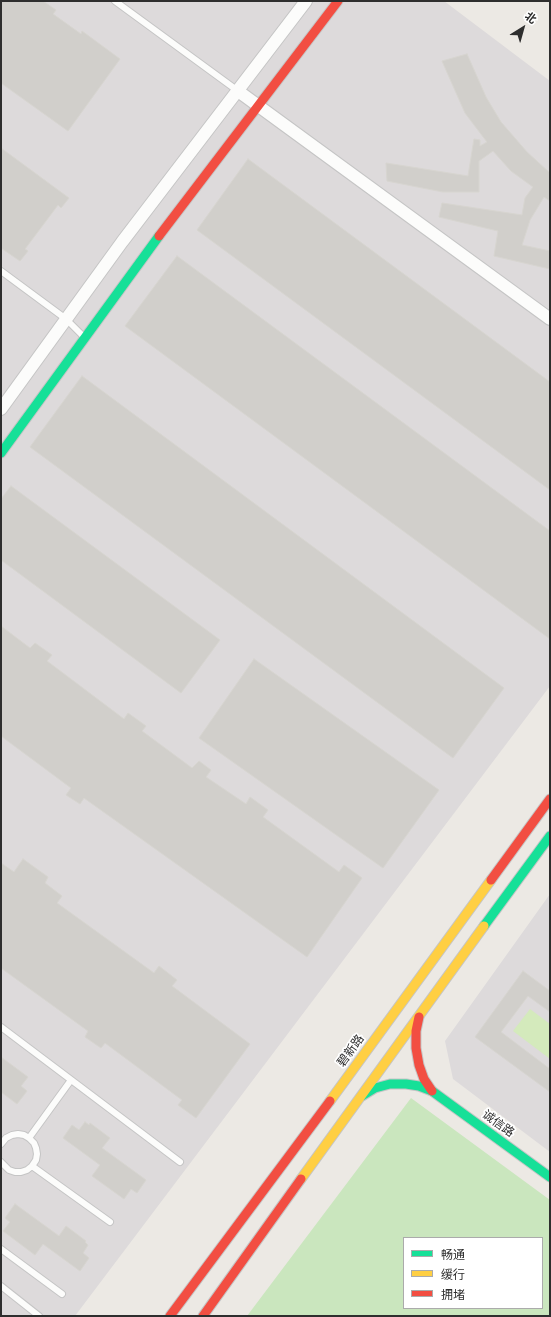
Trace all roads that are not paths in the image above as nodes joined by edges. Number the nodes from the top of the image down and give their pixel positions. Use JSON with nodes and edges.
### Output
{"nodes":[{"id":1,"x":115,"y":1,"type":"edge"},
{"id":2,"x":306,"y":1,"type":"edge"},
{"id":3,"x":338,"y":1,"type":"edge"},
{"id":4,"x":238,"y":91,"type":"junction"},
{"id":5,"x":259,"y":105,"type":"junction"},
{"id":6,"x":1,"y":271,"type":"edge"},
{"id":7,"x":66,"y":319,"type":"junction"},
{"id":8,"x":550,"y":319,"type":"edge"},
{"id":9,"x":85,"y":337,"type":"junction"},
{"id":10,"x":1,"y":409,"type":"edge"},
{"id":11,"x":1,"y":453,"type":"edge"},
{"id":12,"x":550,"y":799,"type":"edge"},
{"id":13,"x":550,"y":836,"type":"edge"},
{"id":14,"x":420,"y":1013,"type":"junction"},
{"id":15,"x":1,"y":1027,"type":"edge"},
{"id":16,"x":71,"y":1080,"type":"junction"},
{"id":17,"x":432,"y":1090,"type":"junction"},
{"id":18,"x":359,"y":1097,"type":"junction"},
{"id":19,"x":30,"y":1138,"type":"junction"},
{"id":20,"x":1,"y":1143,"type":"edge"},
{"id":21,"x":180,"y":1162,"type":"dead end"},
{"id":22,"x":2,"y":1166,"type":"edge"},
{"id":23,"x":32,"y":1166,"type":"junction"},
{"id":24,"x":550,"y":1177,"type":"edge"},
{"id":25,"x":110,"y":1222,"type":"dead end"},
{"id":26,"x":1,"y":1249,"type":"edge"},
{"id":27,"x":1,"y":1286,"type":"edge"},
{"id":28,"x":62,"y":1294,"type":"dead end"},
{"id":29,"x":39,"y":1316,"type":"edge"},
{"id":30,"x":170,"y":1316,"type":"edge"},
{"id":31,"x":203,"y":1316,"type":"edge"}],
"edges":[{"from":1,"to":4,"type":"lane"},
{"from":2,"to":4,"type":"street"},
{"from":3,"to":5,"type":"main road"},
{"from":4,"to":5,"type":"street"},
{"from":4,"to":7,"type":"street"},
{"from":5,"to":8,"type":"street"},
{"from":5,"to":9,"type":"main road"},
{"from":6,"to":7,"type":"lane"},
{"from":7,"to":9,"type":"lane"},
{"from":7,"to":10,"type":"street"},
{"from":9,"to":11,"type":"main road"},
{"from":12,"to":30,"type":"main road","name":"碧新路"},
{"from":13,"to":14,"type":"main road"},
{"from":14,"to":17,"type":"main road","name":"诚信路"},
{"from":14,"to":18,"type":"main road"},
{"from":15,"to":16,"type":"lane"},
{"from":16,"to":19,"type":"lane"},
{"from":16,"to":21,"type":"lane"},
{"from":17,"to":18,"type":"main road","name":"诚信路"},
{"from":17,"to":24,"type":"main road","name":"诚信路"},
{"from":18,"to":31,"type":"main road"},
{"from":19,"to":20,"type":"lane"},
{"from":19,"to":23,"type":"lane"},
{"from":22,"to":23,"type":"lane"},
{"from":23,"to":25,"type":"lane"},
{"from":26,"to":28,"type":"lane"},
{"from":27,"to":29,"type":"lane"}]}
